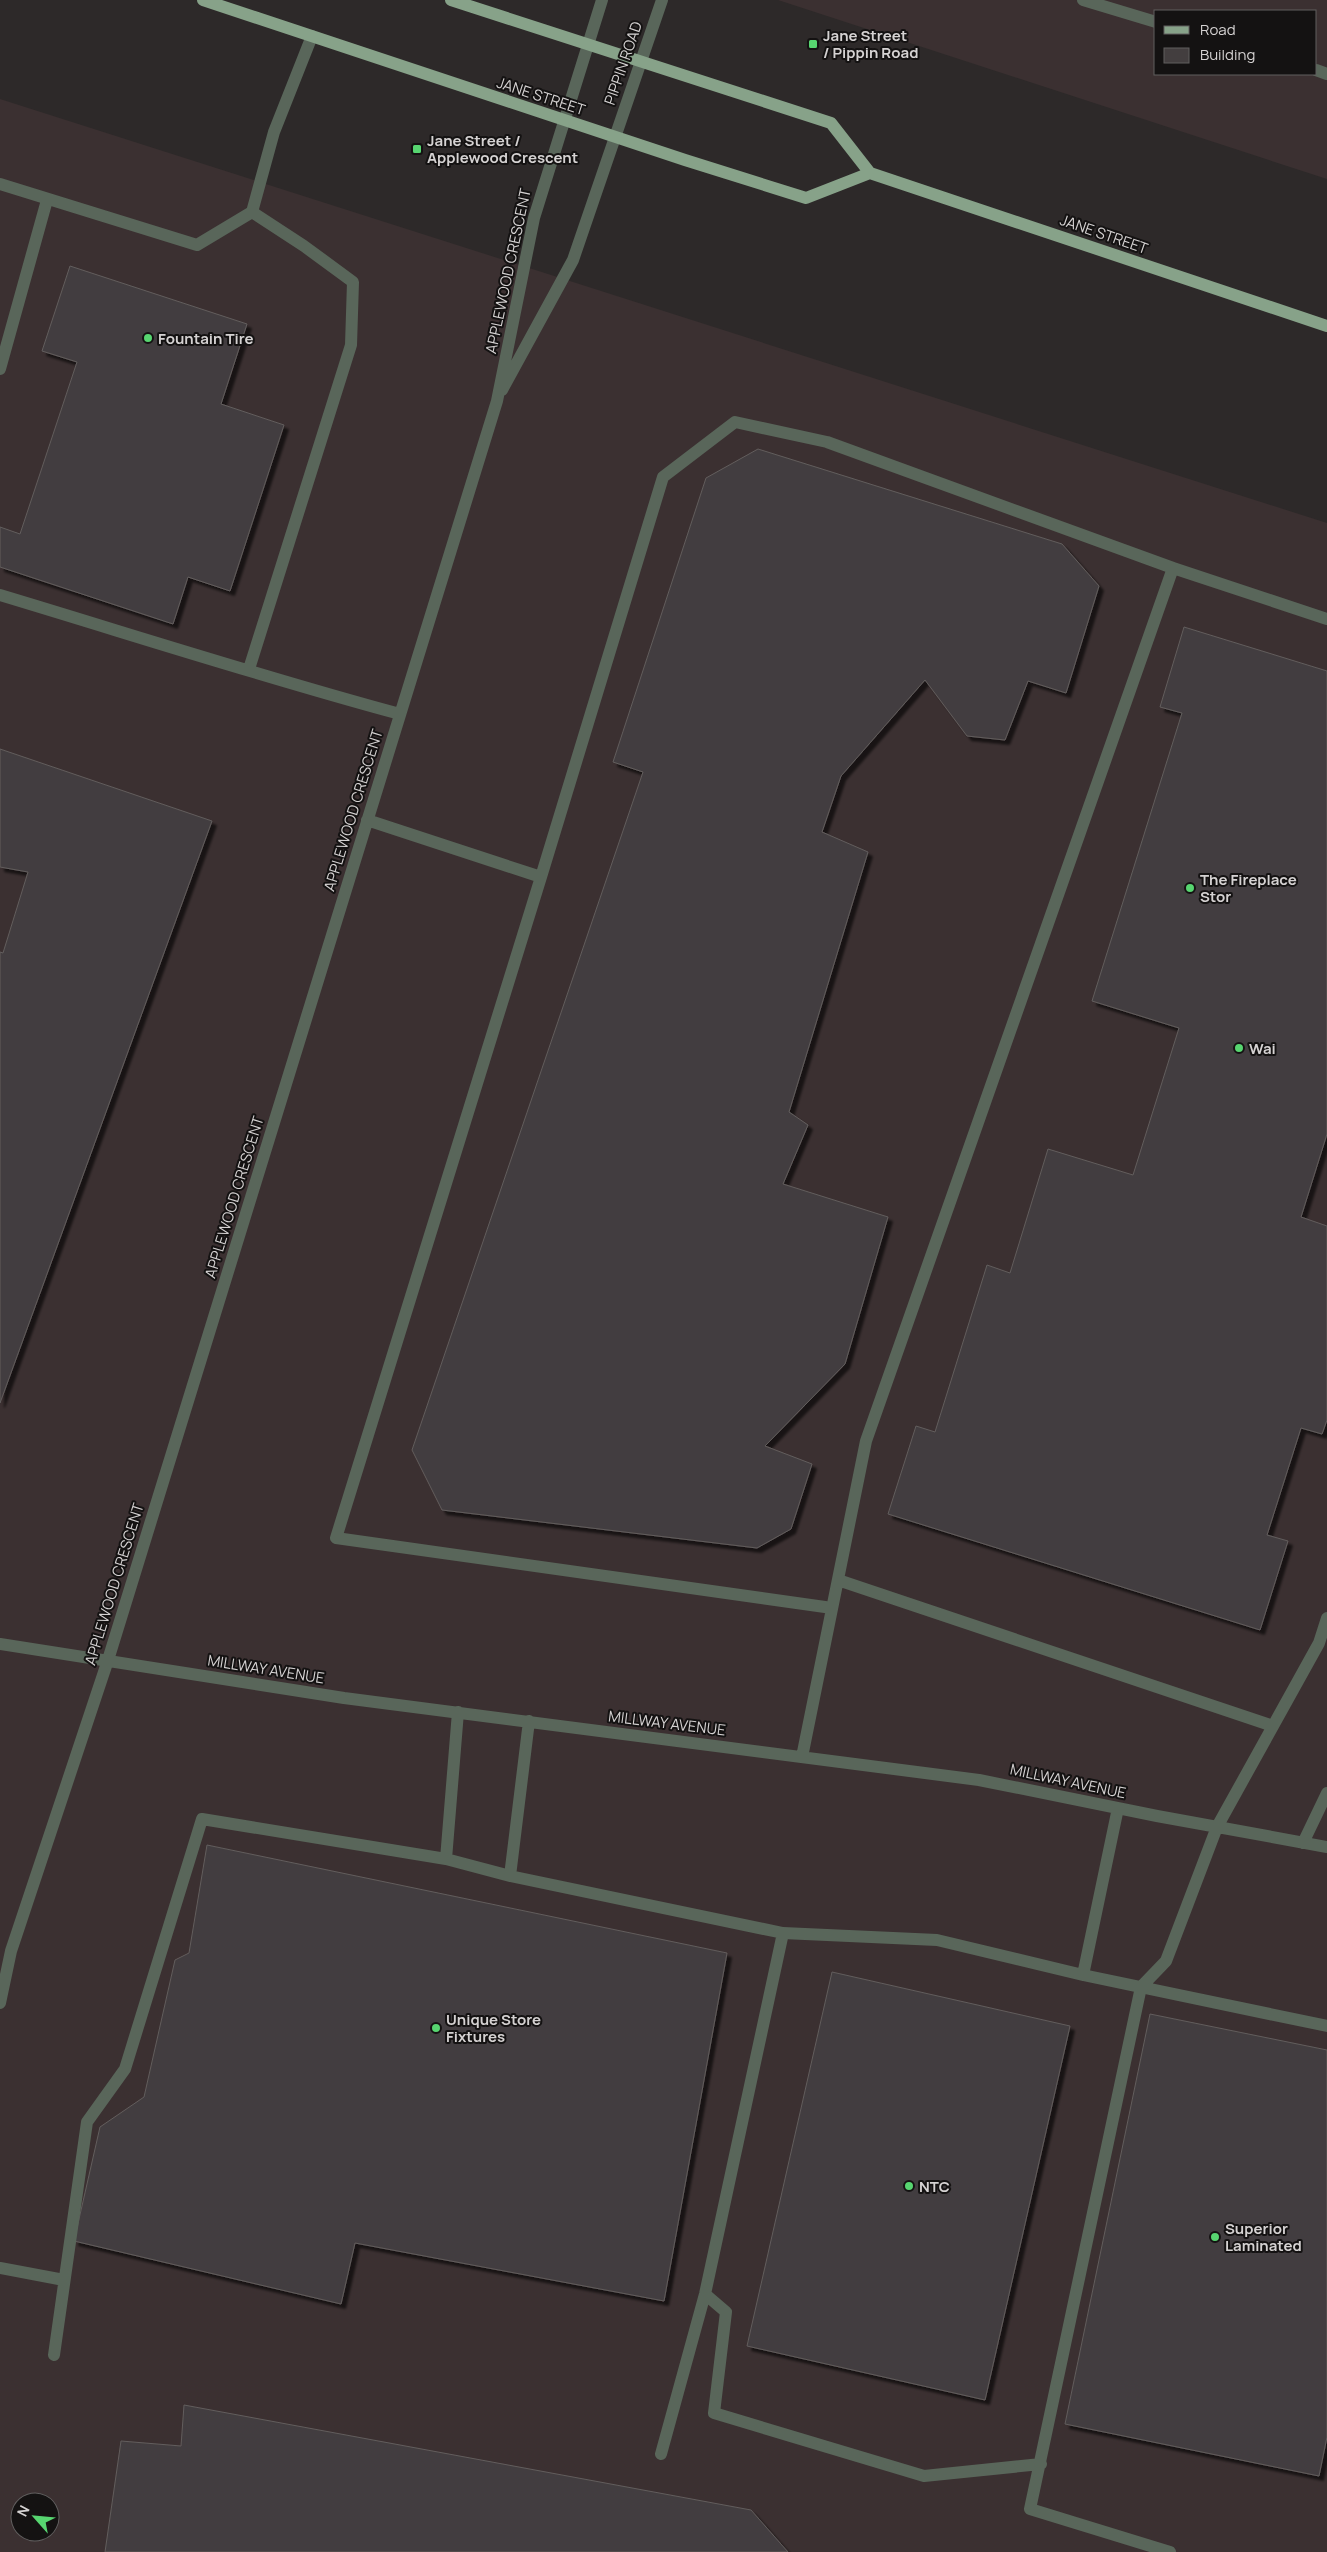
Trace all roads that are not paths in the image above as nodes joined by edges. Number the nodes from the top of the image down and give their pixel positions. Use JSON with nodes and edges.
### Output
{"nodes":[{"id":1,"x":203,"y":0,"type":"edge"},
{"id":2,"x":451,"y":0,"type":"edge"},
{"id":3,"x":602,"y":0,"type":"edge"},
{"id":4,"x":662,"y":0,"type":"edge"},
{"id":5,"x":1083,"y":0,"type":"edge"},
{"id":6,"x":1154,"y":21,"type":"edge"},
{"id":7,"x":312,"y":36,"type":"junction"},
{"id":8,"x":588,"y":46,"type":"junction"},
{"id":9,"x":640,"y":63,"type":"junction"},
{"id":10,"x":563,"y":120,"type":"junction"},
{"id":11,"x":615,"y":136,"type":"junction"},
{"id":12,"x":870,"y":173,"type":"junction"},
{"id":13,"x":0,"y":184,"type":"edge"},
{"id":14,"x":47,"y":200,"type":"junction"},
{"id":15,"x":252,"y":212,"type":"junction"},
{"id":16,"x":1327,"y":326,"type":"edge"},
{"id":17,"x":0,"y":369,"type":"edge"},
{"id":18,"x":497,"y":401,"type":"junction"},
{"id":19,"x":1173,"y":568,"type":"junction"},
{"id":20,"x":0,"y":596,"type":"edge"},
{"id":21,"x":1327,"y":619,"type":"edge"},
{"id":22,"x":249,"y":669,"type":"junction"},
{"id":23,"x":400,"y":714,"type":"junction"},
{"id":24,"x":368,"y":820,"type":"junction"},
{"id":25,"x":541,"y":877,"type":"junction"},
{"id":26,"x":838,"y":1580,"type":"junction"},
{"id":27,"x":832,"y":1608,"type":"junction"},
{"id":28,"x":1327,"y":1618,"type":"edge"},
{"id":29,"x":0,"y":1644,"type":"edge"},
{"id":30,"x":108,"y":1660,"type":"junction"},
{"id":31,"x":458,"y":1712,"type":"junction"},
{"id":32,"x":528,"y":1721,"type":"junction"},
{"id":33,"x":1273,"y":1726,"type":"junction"},
{"id":34,"x":802,"y":1757,"type":"junction"},
{"id":35,"x":1327,"y":1793,"type":"edge"},
{"id":36,"x":1118,"y":1808,"type":"junction"},
{"id":37,"x":1216,"y":1827,"type":"junction"},
{"id":38,"x":1303,"y":1842,"type":"junction"},
{"id":39,"x":1327,"y":1847,"type":"edge"},
{"id":40,"x":446,"y":1859,"type":"junction"},
{"id":41,"x":510,"y":1876,"type":"junction"},
{"id":42,"x":783,"y":1933,"type":"junction"},
{"id":43,"x":1083,"y":1975,"type":"junction"},
{"id":44,"x":1141,"y":1988,"type":"junction"},
{"id":45,"x":0,"y":2002,"type":"edge"},
{"id":46,"x":1327,"y":2026,"type":"edge"},
{"id":47,"x":0,"y":2268,"type":"edge"},
{"id":48,"x":64,"y":2280,"type":"junction"},
{"id":49,"x":705,"y":2294,"type":"junction"},
{"id":50,"x":54,"y":2355,"type":"dead end"},
{"id":51,"x":661,"y":2454,"type":"dead end"},
{"id":52,"x":1040,"y":2464,"type":"junction"},
{"id":53,"x":1170,"y":2552,"type":"edge"}],
"edges":[{"from":1,"to":7,"type":"main road","name":"JANE STREET"},
{"from":2,"to":8,"type":"main road"},
{"from":3,"to":8,"type":"street"},
{"from":4,"to":9,"type":"street","name":"PIPPIN ROAD"},
{"from":5,"to":6,"type":"street"},
{"from":7,"to":10,"type":"main road","name":"JANE STREET"},
{"from":7,"to":15,"type":"street"},
{"from":8,"to":9,"type":"main road"},
{"from":8,"to":10,"type":"street"},
{"from":9,"to":11,"type":"street","name":"PIPPIN ROAD"},
{"from":9,"to":12,"type":"main road"},
{"from":10,"to":11,"type":"main road","name":"JANE STREET"},
{"from":10,"to":18,"type":"street","name":"APPLEWOOD CRESCENT"},
{"from":11,"to":12,"type":"main road","name":"JANE STREET"},
{"from":11,"to":18,"type":"street","name":"APPLEWOOD CRESCENT"},
{"from":12,"to":16,"type":"main road","name":"JANE STREET"},
{"from":13,"to":14,"type":"street"},
{"from":14,"to":15,"type":"street"},
{"from":14,"to":17,"type":"street"},
{"from":15,"to":22,"type":"street"},
{"from":18,"to":23,"type":"street","name":"APPLEWOOD CRESCENT"},
{"from":19,"to":21,"type":"street"},
{"from":19,"to":25,"type":"street"},
{"from":19,"to":26,"type":"street"},
{"from":20,"to":22,"type":"street"},
{"from":22,"to":23,"type":"street"},
{"from":23,"to":24,"type":"street","name":"APPLEWOOD CRESCENT"},
{"from":24,"to":25,"type":"street"},
{"from":24,"to":30,"type":"street","name":"APPLEWOOD CRESCENT"},
{"from":25,"to":27,"type":"street"},
{"from":26,"to":27,"type":"street"},
{"from":26,"to":33,"type":"street"},
{"from":27,"to":34,"type":"street"},
{"from":28,"to":33,"type":"street"},
{"from":29,"to":30,"type":"street","name":"MILLWAY AVENUE"},
{"from":30,"to":31,"type":"street","name":"MILLWAY AVENUE"},
{"from":30,"to":45,"type":"street","name":"APPLEWOOD CRESCENT"},
{"from":31,"to":32,"type":"street","name":"MILLWAY AVENUE"},
{"from":31,"to":40,"type":"street"},
{"from":32,"to":34,"type":"street","name":"MILLWAY AVENUE"},
{"from":32,"to":41,"type":"street"},
{"from":33,"to":37,"type":"street"},
{"from":34,"to":36,"type":"street","name":"MILLWAY AVENUE"},
{"from":35,"to":38,"type":"street"},
{"from":36,"to":37,"type":"street","name":"MILLWAY AVENUE"},
{"from":36,"to":43,"type":"street"},
{"from":37,"to":38,"type":"street","name":"MILLWAY AVENUE"},
{"from":37,"to":44,"type":"street"},
{"from":38,"to":39,"type":"street","name":"MILLWAY AVENUE"},
{"from":40,"to":41,"type":"street"},
{"from":40,"to":48,"type":"street"},
{"from":41,"to":42,"type":"street"},
{"from":42,"to":43,"type":"street"},
{"from":42,"to":49,"type":"street"},
{"from":43,"to":44,"type":"street"},
{"from":44,"to":46,"type":"street"},
{"from":44,"to":52,"type":"street"},
{"from":47,"to":48,"type":"street"},
{"from":48,"to":50,"type":"street"},
{"from":49,"to":51,"type":"street"},
{"from":49,"to":52,"type":"street"},
{"from":52,"to":53,"type":"street"}]}
